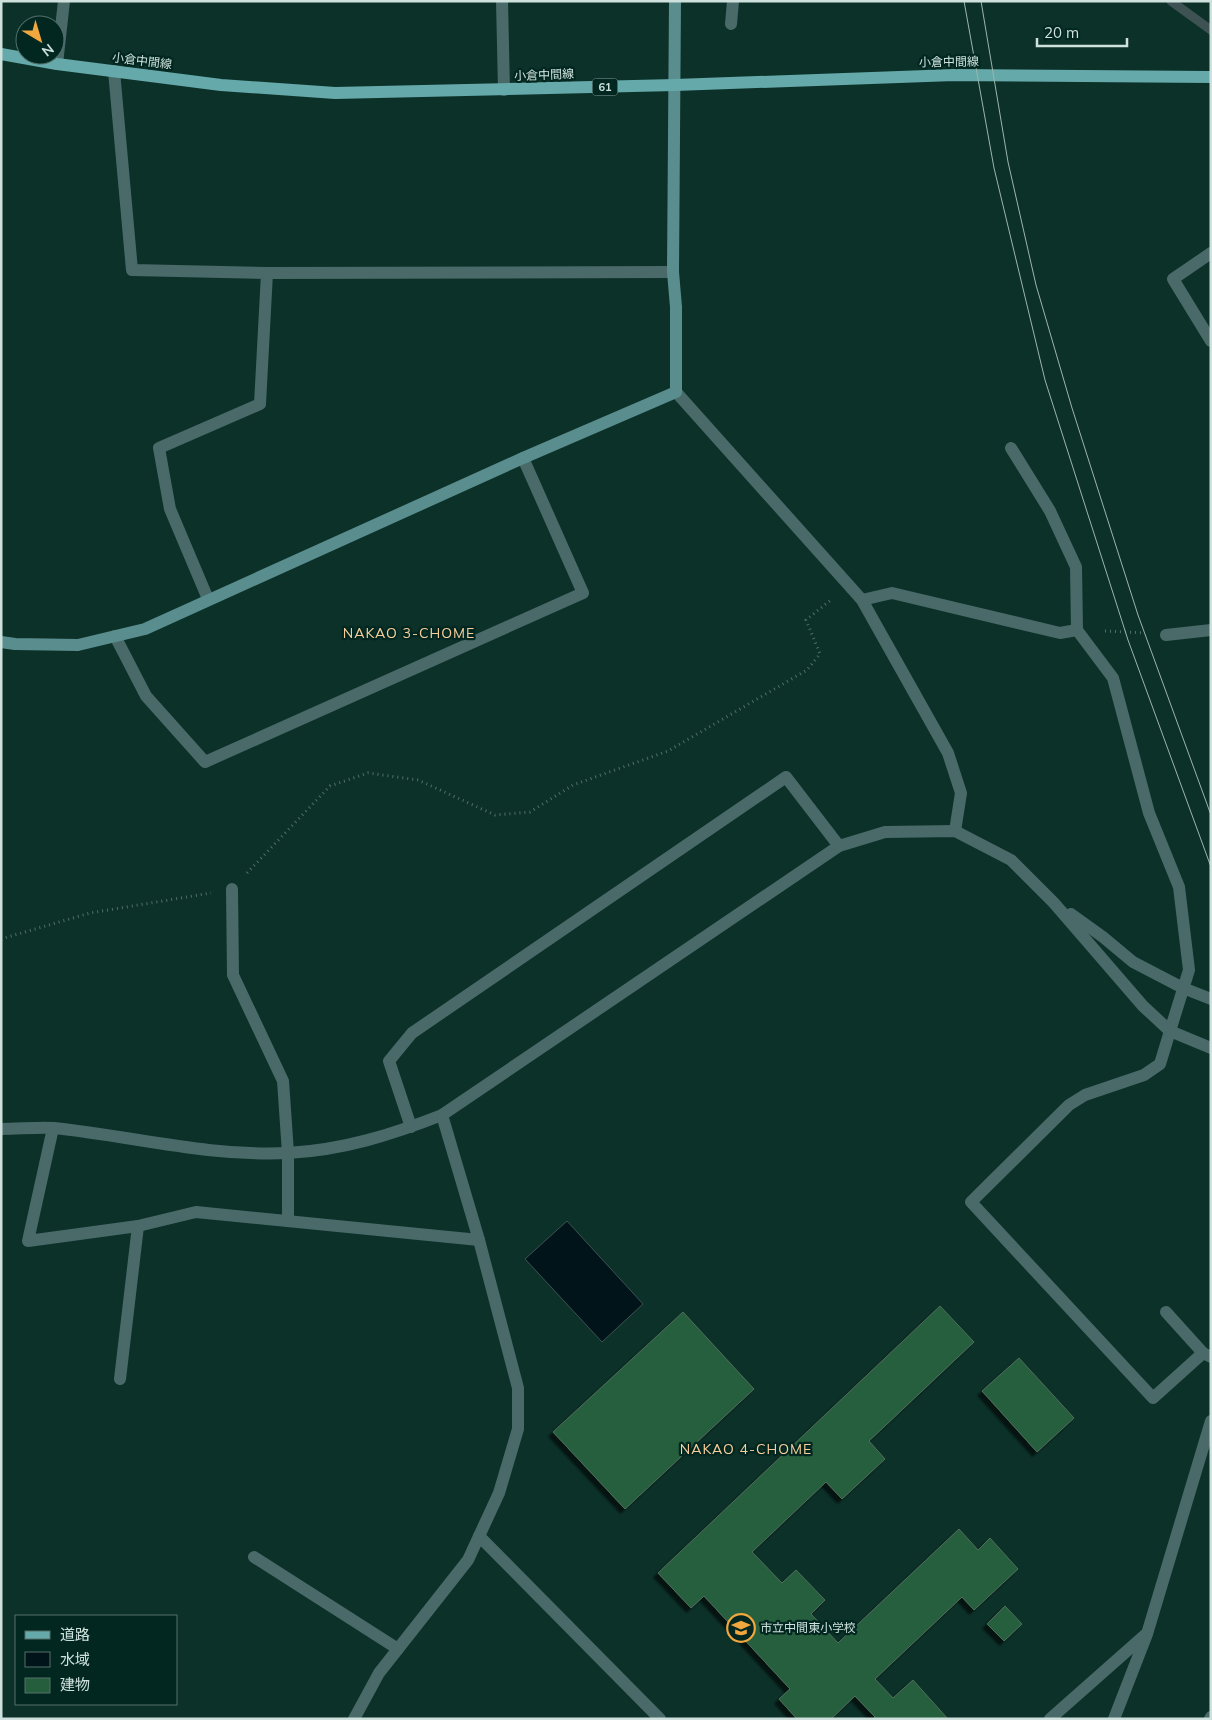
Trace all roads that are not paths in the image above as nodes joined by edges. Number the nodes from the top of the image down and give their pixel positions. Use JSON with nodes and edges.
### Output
{"nodes":[{"id":1,"x":64,"y":1,"type":"edge"},
{"id":2,"x":502,"y":1,"type":"edge"},
{"id":3,"x":675,"y":1,"type":"edge"},
{"id":4,"x":733,"y":1,"type":"edge"},
{"id":5,"x":62,"y":15,"type":"edge"},
{"id":6,"x":731,"y":24,"type":"dead end"},
{"id":7,"x":1,"y":54,"type":"edge"},
{"id":8,"x":15,"y":56,"type":"edge"},
{"id":9,"x":64,"y":65,"type":"edge"},
{"id":10,"x":114,"y":72,"type":"junction"},
{"id":11,"x":1211,"y":77,"type":"edge"},
{"id":12,"x":675,"y":85,"type":"junction"},
{"id":13,"x":504,"y":90,"type":"junction"},
{"id":14,"x":1211,"y":253,"type":"edge"},
{"id":15,"x":673,"y":272,"type":"junction"},
{"id":16,"x":268,"y":273,"type":"junction"},
{"id":17,"x":1211,"y":341,"type":"edge"},
{"id":18,"x":676,"y":392,"type":"junction"},
{"id":19,"x":1011,"y":448,"type":"dead end"},
{"id":20,"x":523,"y":458,"type":"junction"},
{"id":21,"x":208,"y":599,"type":"junction"},
{"id":22,"x":862,"y":600,"type":"junction"},
{"id":23,"x":1077,"y":630,"type":"junction"},
{"id":24,"x":1211,"y":630,"type":"edge"},
{"id":25,"x":1166,"y":635,"type":"road end"},
{"id":26,"x":115,"y":636,"type":"junction"},
{"id":27,"x":1,"y":642,"type":"edge"},
{"id":28,"x":955,"y":831,"type":"junction"},
{"id":29,"x":839,"y":846,"type":"junction"},
{"id":30,"x":232,"y":889,"type":"road end"},
{"id":31,"x":1054,"y":903,"type":"junction"},
{"id":32,"x":1183,"y":988,"type":"junction"},
{"id":33,"x":1211,"y":999,"type":"edge"},
{"id":34,"x":1170,"y":1032,"type":"junction"},
{"id":35,"x":1211,"y":1048,"type":"edge"},
{"id":36,"x":442,"y":1115,"type":"junction"},
{"id":37,"x":411,"y":1127,"type":"junction"},
{"id":38,"x":53,"y":1128,"type":"junction"},
{"id":39,"x":1,"y":1129,"type":"edge"},
{"id":40,"x":288,"y":1153,"type":"junction"},
{"id":41,"x":288,"y":1221,"type":"junction"},
{"id":42,"x":138,"y":1226,"type":"junction"},
{"id":43,"x":478,"y":1240,"type":"junction"},
{"id":44,"x":1166,"y":1312,"type":"dead end"},
{"id":45,"x":1207,"y":1355,"type":"edge"},
{"id":46,"x":120,"y":1379,"type":"dead end"},
{"id":47,"x":1211,"y":1421,"type":"edge"},
{"id":48,"x":479,"y":1536,"type":"junction"},
{"id":49,"x":254,"y":1558,"type":"dead end"},
{"id":50,"x":1147,"y":1634,"type":"junction"},
{"id":51,"x":398,"y":1649,"type":"junction"},
{"id":52,"x":354,"y":1719,"type":"edge"},
{"id":53,"x":660,"y":1719,"type":"edge"},
{"id":54,"x":1050,"y":1719,"type":"edge"},
{"id":55,"x":1114,"y":1719,"type":"edge"}],
"edges":[{"from":1,"to":5,"type":"street"},
{"from":2,"to":13,"type":"street"},
{"from":3,"to":12,"type":"street"},
{"from":4,"to":6,"type":"street"},
{"from":7,"to":8,"type":"main road","name":"小倉中間線","number":"61"},
{"from":9,"to":10,"type":"main road","name":"小倉中間線","number":"61"},
{"from":10,"to":13,"type":"main road","name":"小倉中間線","number":"61"},
{"from":10,"to":16,"type":"street"},
{"from":11,"to":12,"type":"main road","name":"小倉中間線","number":"61"},
{"from":12,"to":13,"type":"main road","name":"小倉中間線","number":"61"},
{"from":12,"to":15,"type":"street"},
{"from":14,"to":17,"type":"street"},
{"from":15,"to":16,"type":"street"},
{"from":15,"to":18,"type":"street"},
{"from":16,"to":21,"type":"street"},
{"from":18,"to":20,"type":"street"},
{"from":18,"to":22,"type":"street"},
{"from":19,"to":23,"type":"street"},
{"from":20,"to":21,"type":"street"},
{"from":20,"to":26,"type":"street"},
{"from":21,"to":26,"type":"street"},
{"from":22,"to":23,"type":"street"},
{"from":22,"to":28,"type":"street"},
{"from":23,"to":32,"type":"street"},
{"from":24,"to":25,"type":"street"},
{"from":26,"to":27,"type":"street"},
{"from":28,"to":29,"type":"street"},
{"from":28,"to":31,"type":"street"},
{"from":29,"to":36,"type":"street"},
{"from":29,"to":37,"type":"street"},
{"from":30,"to":40,"type":"street"},
{"from":31,"to":32,"type":"street"},
{"from":31,"to":34,"type":"street"},
{"from":32,"to":33,"type":"street"},
{"from":32,"to":34,"type":"street"},
{"from":34,"to":35,"type":"street"},
{"from":34,"to":45,"type":"street"},
{"from":36,"to":37,"type":"street"},
{"from":36,"to":43,"type":"street"},
{"from":37,"to":40,"type":"street"},
{"from":38,"to":39,"type":"street"},
{"from":38,"to":40,"type":"street"},
{"from":38,"to":42,"type":"street"},
{"from":40,"to":41,"type":"street"},
{"from":41,"to":42,"type":"street"},
{"from":41,"to":43,"type":"street"},
{"from":42,"to":46,"type":"street"},
{"from":43,"to":48,"type":"street"},
{"from":44,"to":45,"type":"street"},
{"from":47,"to":50,"type":"street"},
{"from":48,"to":51,"type":"street"},
{"from":48,"to":53,"type":"street"},
{"from":49,"to":51,"type":"street"},
{"from":50,"to":54,"type":"street"},
{"from":50,"to":55,"type":"street"},
{"from":51,"to":52,"type":"street"}]}
